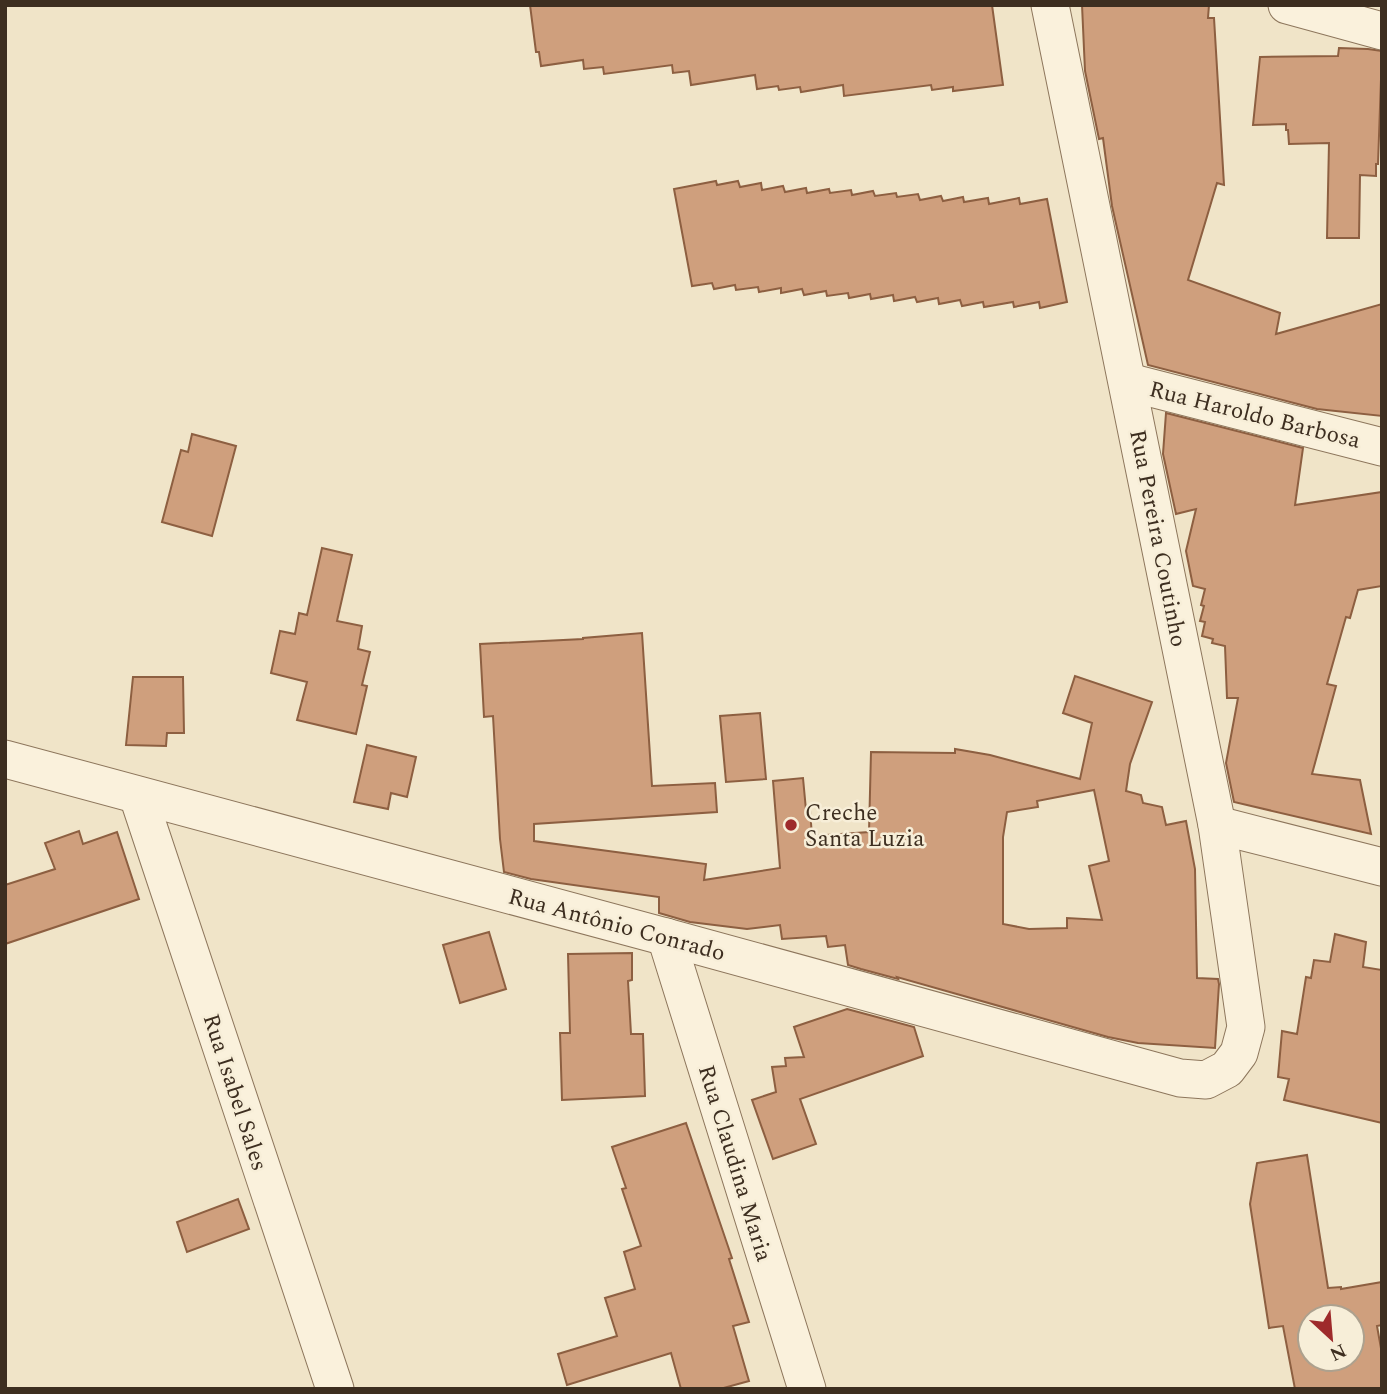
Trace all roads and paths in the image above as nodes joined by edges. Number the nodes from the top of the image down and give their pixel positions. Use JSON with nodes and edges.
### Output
{"nodes":[{"id":1,"x":1050,"y":5,"type":"edge"},
{"id":2,"x":1287,"y":5,"type":"edge"},
{"id":3,"x":1382,"y":31,"type":"edge"},
{"id":4,"x":1128,"y":382,"type":"junction"},
{"id":5,"x":1382,"y":447,"type":"edge"},
{"id":6,"x":5,"y":759,"type":"edge"},
{"id":7,"x":138,"y":796,"type":"junction"},
{"id":8,"x":1217,"y":825,"type":"junction"},
{"id":9,"x":1382,"y":867,"type":"edge"},
{"id":10,"x":666,"y":937,"type":"junction"},
{"id":11,"x":1227,"y":1069,"type":"joint"},
{"id":12,"x":335,"y":1389,"type":"edge"},
{"id":13,"x":807,"y":1389,"type":"edge"}],
"edges":[{"from":1,"to":4,"type":"street","name":"Rua Pereira Coutinho"},
{"from":2,"to":3,"type":"street"},
{"from":4,"to":5,"type":"street","name":"Rua Haroldo Barbosa"},
{"from":4,"to":8,"type":"street","name":"Rua Pereira Coutinho"},
{"from":6,"to":7,"type":"street","name":"Rua Antônio Conrado"},
{"from":7,"to":10,"type":"street","name":"Rua Antônio Conrado"},
{"from":7,"to":12,"type":"street","name":"Rua Isabel Sales"},
{"from":8,"to":9,"type":"street"},
{"from":8,"to":11,"type":"street","name":"Rua Pereira Coutinho"},
{"from":10,"to":11,"type":"street","name":"Rua Antônio Conrado"},
{"from":10,"to":13,"type":"street","name":"Rua Claudina Maria"}]}
